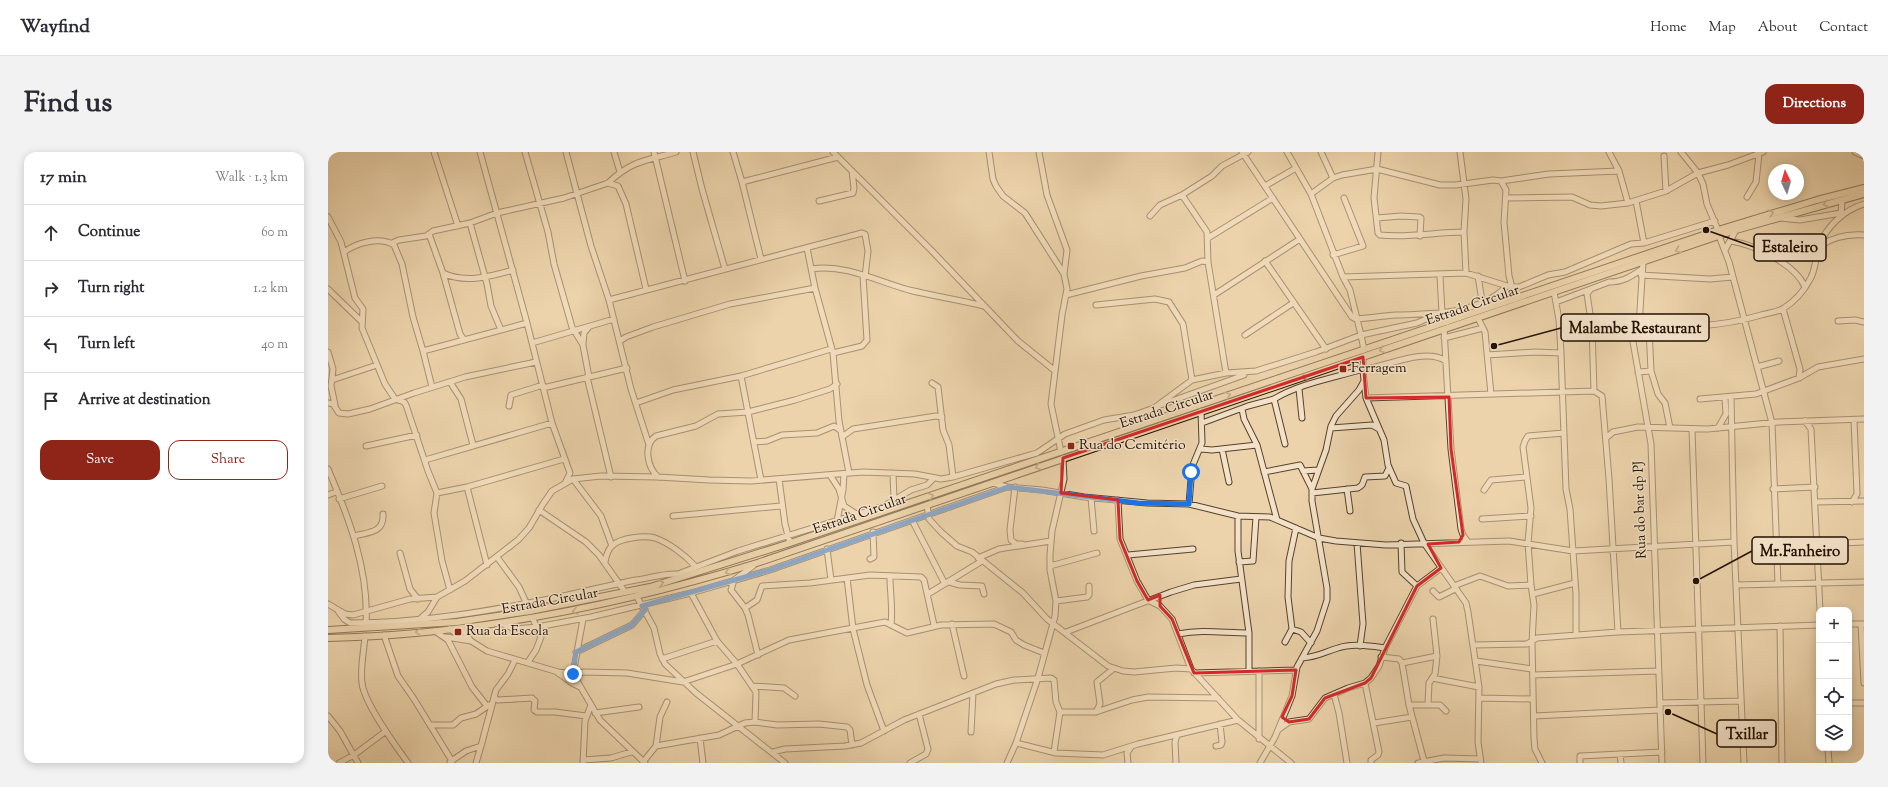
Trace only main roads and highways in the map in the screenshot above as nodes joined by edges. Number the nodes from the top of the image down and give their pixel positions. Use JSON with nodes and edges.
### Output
{"nodes":[{"id":1,"x":1864,"y":188,"type":"edge"},
{"id":2,"x":1864,"y":194,"type":"edge"},
{"id":3,"x":1718,"y":233,"type":"junction"},
{"id":4,"x":1062,"y":455,"type":"junction"},
{"id":5,"x":328,"y":630,"type":"edge"},
{"id":6,"x":328,"y":638,"type":"edge"}],
"edges":[{"from":3,"to":1,"type":"main road","name":"Estrada Circular","one_way":true},
{"from":2,"to":3,"type":"main road","name":"Estrada Circular","one_way":true},
{"from":4,"to":3,"type":"main road","name":"Estrada Circular","one_way":true},
{"from":3,"to":4,"type":"main road","name":"Estrada Circular","one_way":true},
{"from":5,"to":4,"type":"main road","name":"Estrada Circular","one_way":true},
{"from":4,"to":6,"type":"main road","name":"Estrada Circular","one_way":true}]}
